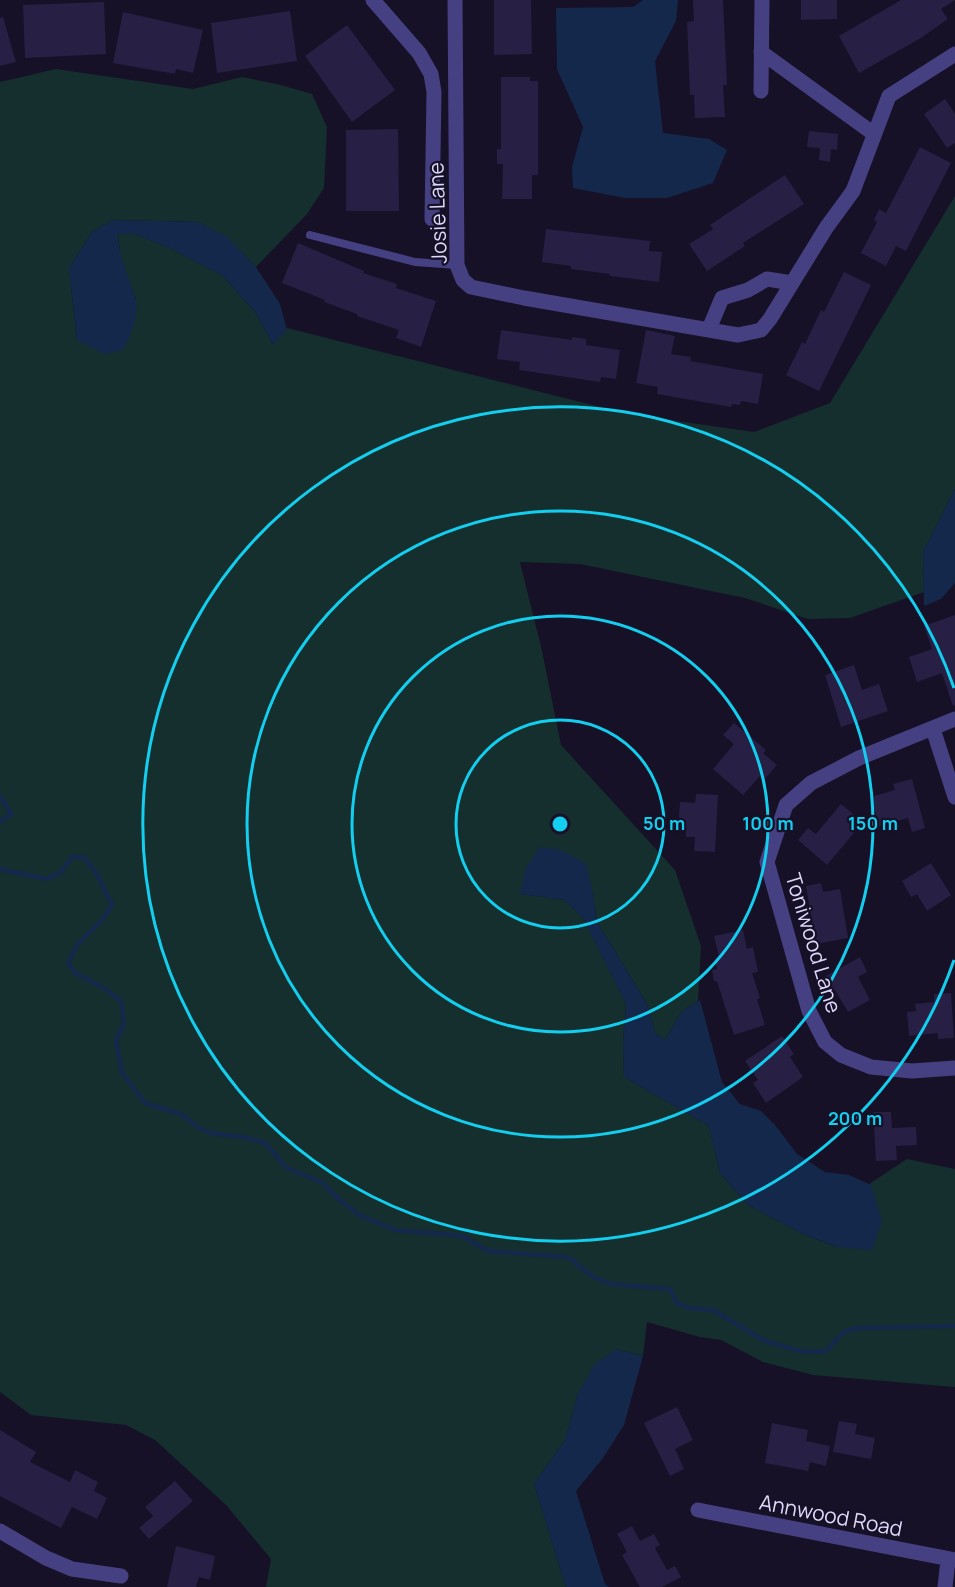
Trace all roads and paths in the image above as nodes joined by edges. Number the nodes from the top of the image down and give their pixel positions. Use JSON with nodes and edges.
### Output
{"nodes":[{"id":1,"x":373,"y":0,"type":"edge"},
{"id":2,"x":455,"y":0,"type":"edge"},
{"id":3,"x":762,"y":0,"type":"edge"},
{"id":4,"x":761,"y":52,"type":"junction"},
{"id":5,"x":955,"y":54,"type":"edge"},
{"id":6,"x":760,"y":91,"type":"dead end"},
{"id":7,"x":874,"y":134,"type":"junction"},
{"id":8,"x":432,"y":219,"type":"dead end"},
{"id":9,"x":310,"y":235,"type":"dead end"},
{"id":10,"x":457,"y":265,"type":"junction"},
{"id":11,"x":792,"y":283,"type":"junction"},
{"id":12,"x":709,"y":329,"type":"junction"},
{"id":13,"x":955,"y":719,"type":"edge"},
{"id":14,"x":933,"y":729,"type":"junction"},
{"id":15,"x":955,"y":797,"type":"edge"},
{"id":16,"x":955,"y":1068,"type":"edge"},
{"id":17,"x":698,"y":1510,"type":"dead end"},
{"id":18,"x":0,"y":1531,"type":"edge"},
{"id":19,"x":952,"y":1560,"type":"edge"},
{"id":20,"x":121,"y":1575,"type":"dead end"},
{"id":21,"x":945,"y":1587,"type":"edge"}],
"edges":[{"from":1,"to":8,"type":"street"},
{"from":2,"to":10,"type":"street","name":"Josie Lane"},
{"from":3,"to":4,"type":"street"},
{"from":4,"to":6,"type":"street"},
{"from":4,"to":7,"type":"street"},
{"from":5,"to":7,"type":"street","name":"Josie Lane"},
{"from":7,"to":11,"type":"street","name":"Josie Lane"},
{"from":9,"to":10,"type":"lane"},
{"from":10,"to":12,"type":"street","name":"Josie Lane"},
{"from":11,"to":12,"type":"street"},
{"from":11,"to":12,"type":"street","name":"Josie Lane"},
{"from":13,"to":14,"type":"street","name":"Toniwood Lane"},
{"from":14,"to":15,"type":"street"},
{"from":14,"to":16,"type":"street","name":"Toniwood Lane"},
{"from":17,"to":19,"type":"street","name":"Annwood Road"},
{"from":18,"to":20,"type":"street"},
{"from":19,"to":21,"type":"street"}]}
